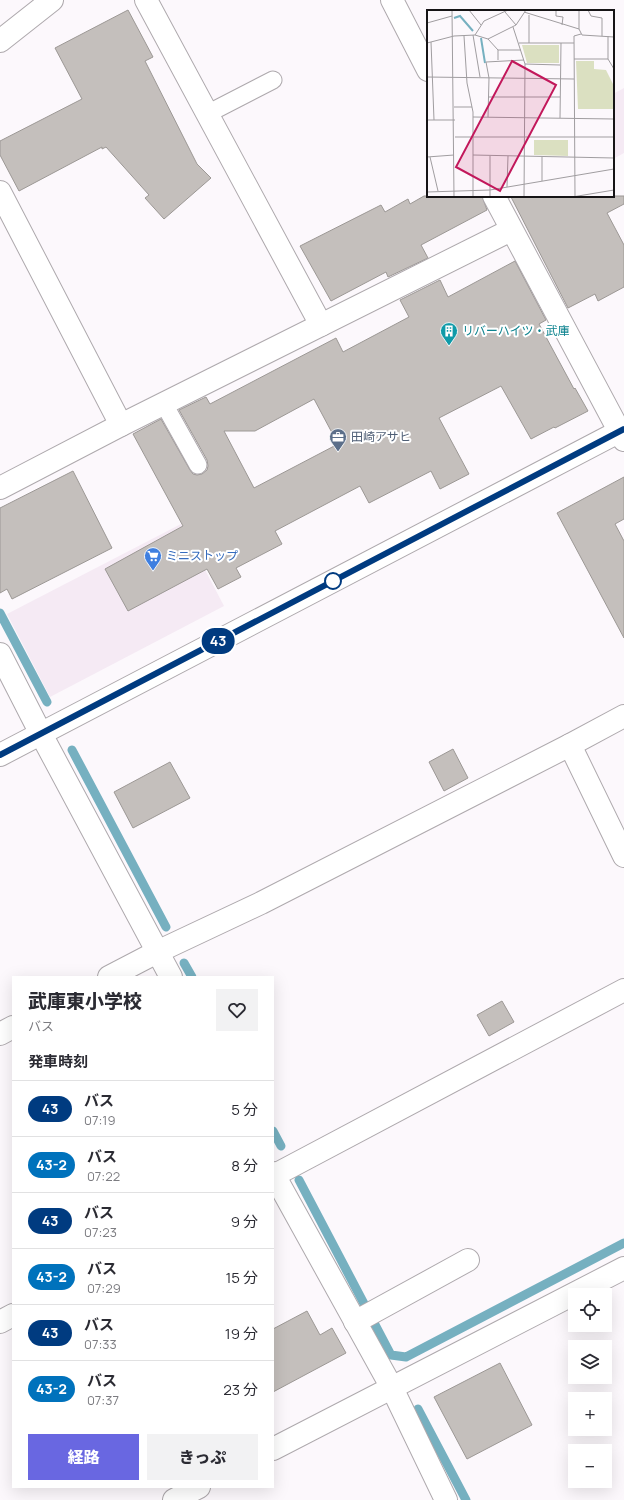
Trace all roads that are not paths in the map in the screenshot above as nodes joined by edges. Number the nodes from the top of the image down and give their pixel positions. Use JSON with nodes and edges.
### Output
{"nodes":[{"id":1,"x":52,"y":0,"type":"edge"},
{"id":2,"x":146,"y":0,"type":"edge"},
{"id":3,"x":392,"y":0,"type":"edge"},
{"id":4,"x":0,"y":41,"type":"edge"},
{"id":5,"x":427,"y":68,"type":"edge"},
{"id":6,"x":273,"y":80,"type":"dead end"},
{"id":7,"x":207,"y":114,"type":"junction"},
{"id":8,"x":0,"y":192,"type":"edge"},
{"id":9,"x":494,"y":197,"type":"edge"},
{"id":10,"x":511,"y":230,"type":"junction"},
{"id":11,"x":322,"y":325,"type":"junction"},
{"id":12,"x":164,"y":404,"type":"junction"},
{"id":13,"x":121,"y":425,"type":"junction"},
{"id":14,"x":622,"y":434,"type":"edge"},
{"id":15,"x":198,"y":465,"type":"dead end"},
{"id":16,"x":0,"y":488,"type":"edge"},
{"id":17,"x":0,"y":654,"type":"edge"},
{"id":18,"x":624,"y":716,"type":"edge"},
{"id":19,"x":41,"y":734,"type":"junction"},
{"id":20,"x":570,"y":746,"type":"junction"},
{"id":21,"x":0,"y":755,"type":"edge"},
{"id":22,"x":624,"y":856,"type":"edge"},
{"id":23,"x":158,"y":952,"type":"junction"},
{"id":24,"x":111,"y":976,"type":"edge"},
{"id":25,"x":170,"y":976,"type":"edge"},
{"id":26,"x":624,"y":990,"type":"edge"},
{"id":27,"x":12,"y":1028,"type":"edge"},
{"id":28,"x":0,"y":1034,"type":"edge"},
{"id":29,"x":274,"y":1175,"type":"edge"},
{"id":30,"x":468,"y":1260,"type":"dead end"},
{"id":31,"x":624,"y":1268,"type":"edge"},
{"id":32,"x":12,"y":1316,"type":"edge"},
{"id":33,"x":364,"y":1317,"type":"junction"},
{"id":34,"x":0,"y":1322,"type":"edge"},
{"id":35,"x":392,"y":1388,"type":"junction"},
{"id":36,"x":274,"y":1448,"type":"edge"},
{"id":37,"x":197,"y":1488,"type":"edge"},
{"id":38,"x":174,"y":1500,"type":"edge"},
{"id":39,"x":446,"y":1500,"type":"edge"}],
"edges":[{"from":1,"to":4,"type":"street"},
{"from":2,"to":7,"type":"street"},
{"from":3,"to":5,"type":"street"},
{"from":6,"to":7,"type":"lane"},
{"from":7,"to":11,"type":"street"},
{"from":8,"to":13,"type":"street"},
{"from":9,"to":10,"type":"street"},
{"from":10,"to":11,"type":"street"},
{"from":10,"to":14,"type":"street"},
{"from":11,"to":12,"type":"street"},
{"from":12,"to":13,"type":"street"},
{"from":12,"to":15,"type":"lane"},
{"from":13,"to":16,"type":"street"},
{"from":14,"to":19,"type":"street"},
{"from":17,"to":19,"type":"street"},
{"from":18,"to":20,"type":"street"},
{"from":19,"to":21,"type":"street"},
{"from":19,"to":23,"type":"street"},
{"from":20,"to":22,"type":"street"},
{"from":20,"to":23,"type":"street"},
{"from":23,"to":24,"type":"street"},
{"from":23,"to":25,"type":"street"},
{"from":26,"to":29,"type":"street"},
{"from":27,"to":28,"type":"street"},
{"from":29,"to":33,"type":"street"},
{"from":30,"to":33,"type":"street"},
{"from":31,"to":35,"type":"street"},
{"from":32,"to":34,"type":"street"},
{"from":33,"to":35,"type":"street"},
{"from":35,"to":36,"type":"street"},
{"from":35,"to":39,"type":"street"},
{"from":37,"to":38,"type":"street"}]}
